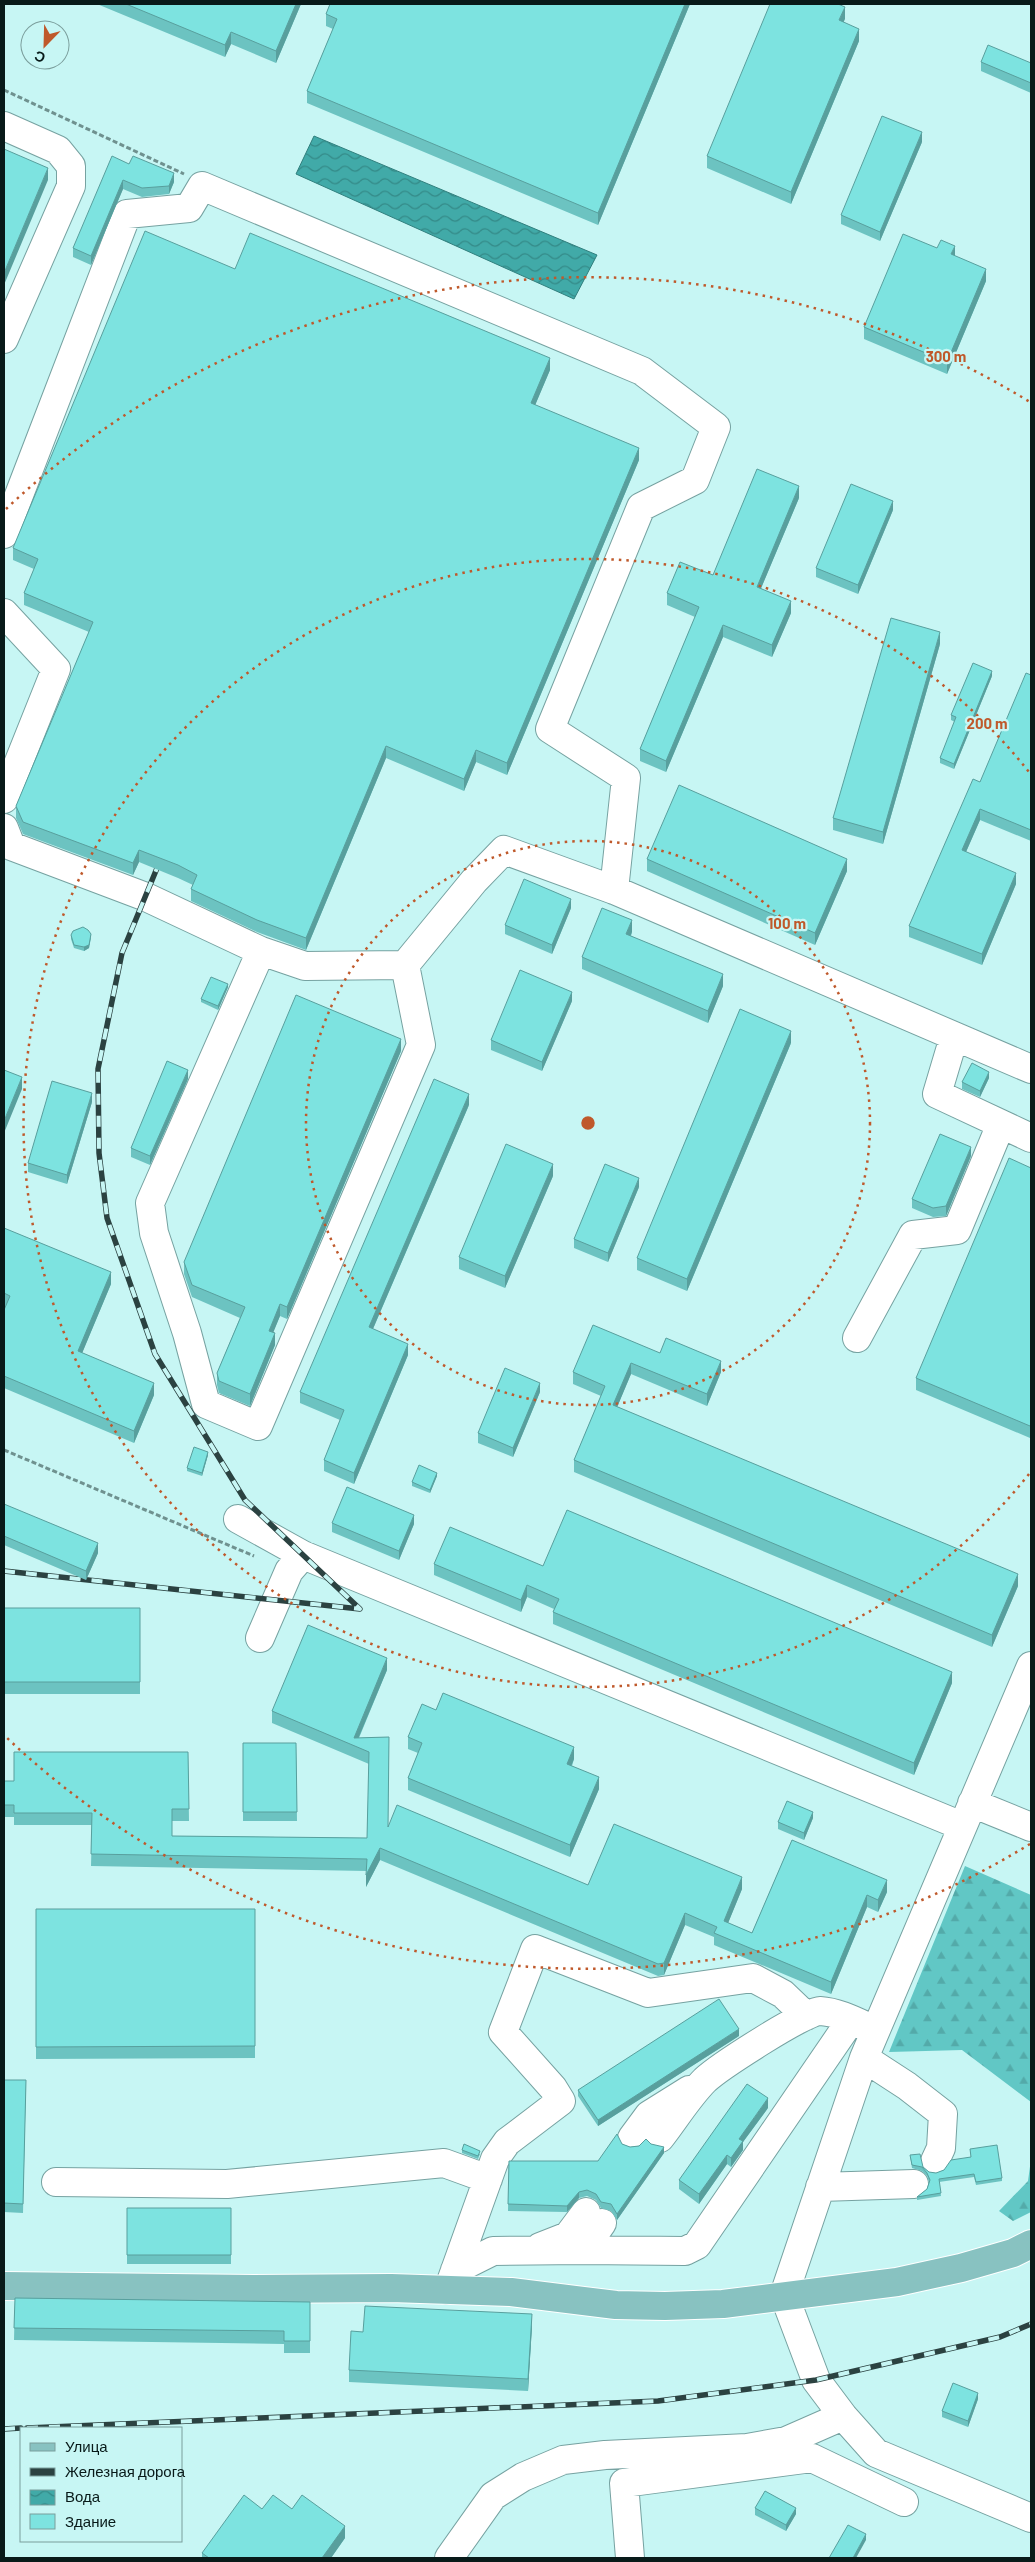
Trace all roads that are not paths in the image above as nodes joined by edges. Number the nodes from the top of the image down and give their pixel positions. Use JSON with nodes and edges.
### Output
{"nodes":[{"id":1,"x":4,"y":126,"type":"edge"},
{"id":2,"x":4,"y":339,"type":"edge"},
{"id":3,"x":4,"y":534,"type":"edge"},
{"id":4,"x":4,"y":613,"type":"edge"},
{"id":5,"x":4,"y":799,"type":"edge"},
{"id":6,"x":4,"y":828,"type":"edge"},
{"id":7,"x":614,"y":890,"type":"junction"},
{"id":8,"x":261,"y":951,"type":"junction"},
{"id":9,"x":405,"y":965,"type":"junction"},
{"id":10,"x":954,"y":1037,"type":"junction"},
{"id":11,"x":1031,"y":1069,"type":"edge"},
{"id":12,"x":1001,"y":1124,"type":"junction"},
{"id":13,"x":1031,"y":1138,"type":"edge"},
{"id":14,"x":857,"y":1338,"type":"dead end"},
{"id":15,"x":238,"y":1519,"type":"dead end"},
{"id":16,"x":296,"y":1563,"type":"junction"},
{"id":17,"x":260,"y":1638,"type":"dead end"},
{"id":18,"x":1031,"y":1666,"type":"edge"},
{"id":19,"x":967,"y":1814,"type":"junction"},
{"id":20,"x":1031,"y":1827,"type":"edge"},
{"id":21,"x":806,"y":2016,"type":"junction"},
{"id":22,"x":863,"y":2025,"type":"junction"},
{"id":23,"x":864,"y":2058,"type":"junction"},
{"id":24,"x":706,"y":2080,"type":"junction"},
{"id":25,"x":632,"y":2138,"type":"dead end"},
{"id":26,"x":660,"y":2138,"type":"dead end"},
{"id":27,"x":936,"y":2160,"type":"dead end"},
{"id":28,"x":488,"y":2179,"type":"junction"},
{"id":29,"x":56,"y":2182,"type":"dead end"},
{"id":30,"x":914,"y":2184,"type":"dead end"},
{"id":31,"x":820,"y":2187,"type":"junction"},
{"id":32,"x":1031,"y":2244,"type":"edge"},
{"id":33,"x":533,"y":2250,"type":"junction"},
{"id":34,"x":583,"y":2250,"type":"junction"},
{"id":35,"x":452,"y":2280,"type":"junction"},
{"id":36,"x":4,"y":2286,"type":"edge"},
{"id":37,"x":784,"y":2295,"type":"junction"},
{"id":38,"x":843,"y":2416,"type":"junction"},
{"id":39,"x":904,"y":2502,"type":"dead end"},
{"id":40,"x":1031,"y":2518,"type":"edge"},
{"id":41,"x":449,"y":2558,"type":"edge"},
{"id":42,"x":630,"y":2558,"type":"edge"}],
"edges":[{"from":1,"to":2,"type":"street"},
{"from":3,"to":7,"type":"street"},
{"from":4,"to":5,"type":"street"},
{"from":6,"to":8,"type":"street"},
{"from":7,"to":9,"type":"street"},
{"from":7,"to":10,"type":"street"},
{"from":8,"to":9,"type":"street"},
{"from":8,"to":9,"type":"street"},
{"from":10,"to":11,"type":"street"},
{"from":10,"to":12,"type":"street"},
{"from":12,"to":13,"type":"street"},
{"from":12,"to":14,"type":"street"},
{"from":15,"to":16,"type":"street"},
{"from":16,"to":17,"type":"street"},
{"from":16,"to":19,"type":"street"},
{"from":18,"to":19,"type":"street"},
{"from":19,"to":20,"type":"street"},
{"from":19,"to":22,"type":"street"},
{"from":21,"to":22,"type":"street"},
{"from":21,"to":24,"type":"street"},
{"from":21,"to":28,"type":"street"},
{"from":22,"to":23,"type":"street"},
{"from":22,"to":34,"type":"street"},
{"from":23,"to":27,"type":"street"},
{"from":23,"to":31,"type":"street"},
{"from":24,"to":25,"type":"street"},
{"from":24,"to":26,"type":"street"},
{"from":28,"to":29,"type":"street"},
{"from":28,"to":35,"type":"street"},
{"from":30,"to":31,"type":"street"},
{"from":31,"to":37,"type":"street"},
{"from":32,"to":37,"type":"main road"},
{"from":33,"to":34,"type":"street"},
{"from":33,"to":34,"type":"street"},
{"from":33,"to":35,"type":"street"},
{"from":35,"to":36,"type":"main road"},
{"from":35,"to":37,"type":"main road"},
{"from":37,"to":38,"type":"street"},
{"from":38,"to":40,"type":"street"},
{"from":38,"to":41,"type":"street"},
{"from":39,"to":42,"type":"street"}]}
